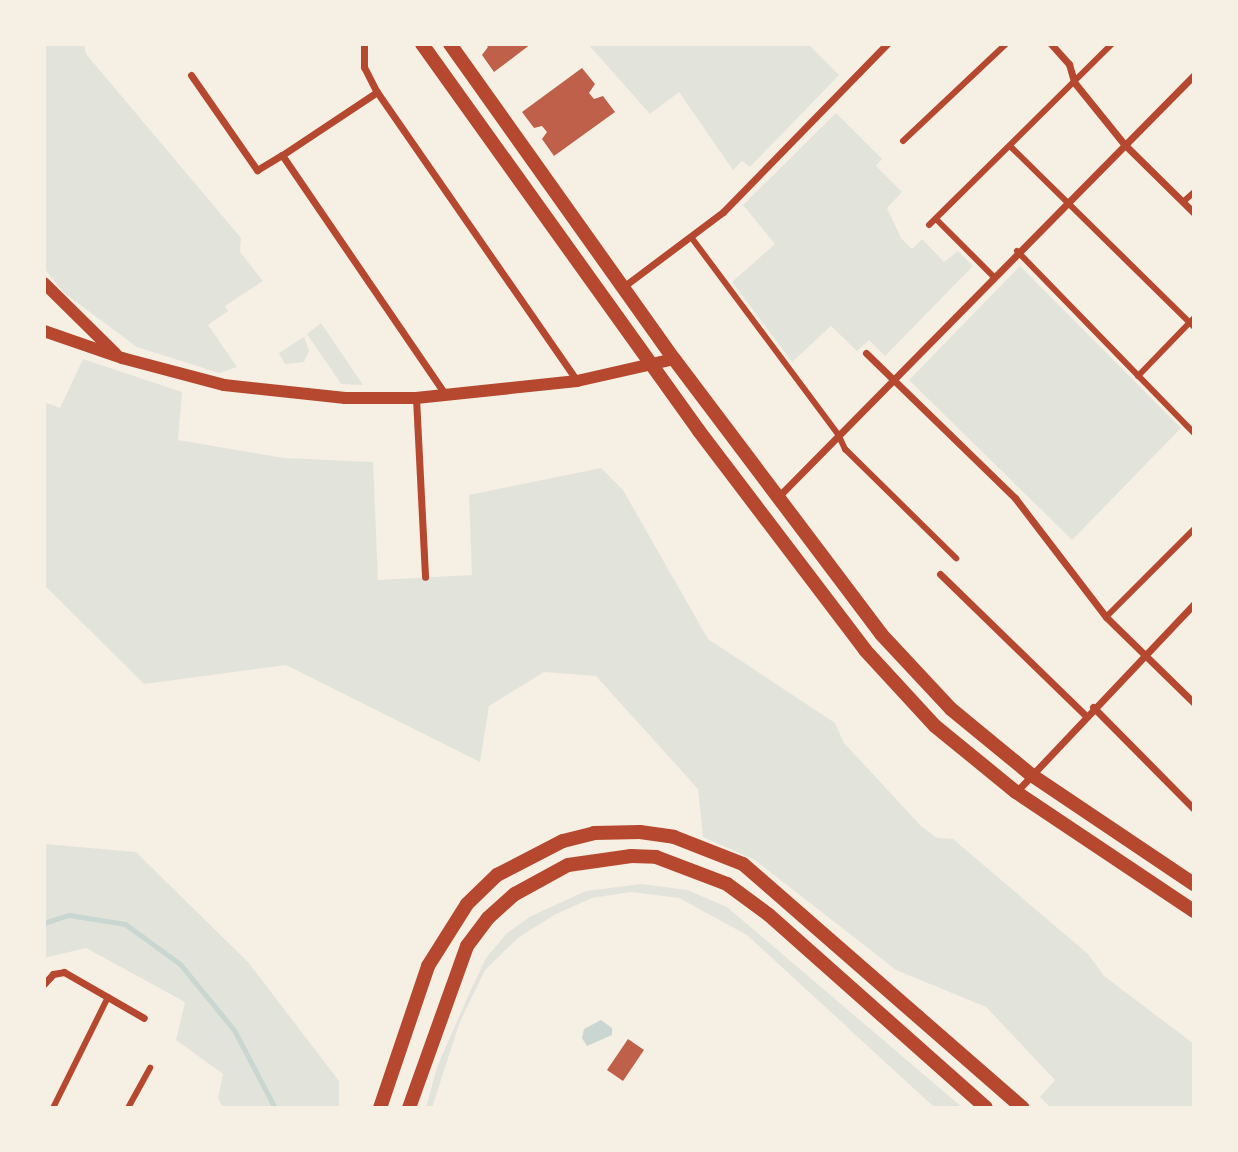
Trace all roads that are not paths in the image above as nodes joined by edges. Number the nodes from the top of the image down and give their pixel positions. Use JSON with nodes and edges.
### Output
{"nodes":[{"id":1,"x":364,"y":44,"type":"edge"},
{"id":2,"x":422,"y":44,"type":"edge"},
{"id":3,"x":450,"y":44,"type":"edge"},
{"id":4,"x":887,"y":44,"type":"edge"},
{"id":5,"x":1006,"y":44,"type":"edge"},
{"id":6,"x":1051,"y":44,"type":"edge"},
{"id":7,"x":1112,"y":44,"type":"edge"},
{"id":8,"x":191,"y":75,"type":"dead end"},
{"id":9,"x":1194,"y":75,"type":"edge"},
{"id":10,"x":1074,"y":82,"type":"junction"},
{"id":11,"x":377,"y":92,"type":"junction"},
{"id":12,"x":903,"y":141,"type":"dead end"},
{"id":13,"x":1124,"y":144,"type":"junction"},
{"id":14,"x":1010,"y":146,"type":"junction"},
{"id":15,"x":282,"y":155,"type":"junction"},
{"id":16,"x":1194,"y":192,"type":"edge"},
{"id":17,"x":1067,"y":202,"type":"junction"},
{"id":18,"x":1183,"y":202,"type":"junction"},
{"id":19,"x":1194,"y":213,"type":"edge"},
{"id":20,"x":936,"y":219,"type":"junction"},
{"id":21,"x":929,"y":225,"type":"dead end"},
{"id":22,"x":691,"y":237,"type":"junction"},
{"id":23,"x":1017,"y":251,"type":"junction"},
{"id":24,"x":993,"y":276,"type":"junction"},
{"id":25,"x":44,"y":283,"type":"edge"},
{"id":26,"x":622,"y":287,"type":"junction"},
{"id":27,"x":1193,"y":322,"type":"edge"},
{"id":28,"x":44,"y":331,"type":"edge"},
{"id":29,"x":866,"y":353,"type":"dead end"},
{"id":30,"x":122,"y":358,"type":"junction"},
{"id":31,"x":674,"y":359,"type":"junction"},
{"id":32,"x":650,"y":365,"type":"junction"},
{"id":33,"x":1138,"y":376,"type":"junction"},
{"id":34,"x":893,"y":378,"type":"junction"},
{"id":35,"x":577,"y":381,"type":"junction"},
{"id":36,"x":445,"y":394,"type":"junction"},
{"id":37,"x":416,"y":398,"type":"junction"},
{"id":38,"x":1194,"y":433,"type":"edge"},
{"id":39,"x":838,"y":434,"type":"junction"},
{"id":40,"x":777,"y":498,"type":"junction"},
{"id":41,"x":1194,"y":529,"type":"edge"},
{"id":42,"x":956,"y":558,"type":"dead end"},
{"id":43,"x":940,"y":574,"type":"dead end"},
{"id":44,"x":425,"y":577,"type":"dead end"},
{"id":45,"x":1194,"y":604,"type":"edge"},
{"id":46,"x":1106,"y":617,"type":"junction"},
{"id":47,"x":1146,"y":654,"type":"junction"},
{"id":48,"x":1194,"y":703,"type":"edge"},
{"id":49,"x":1093,"y":707,"type":"junction"},
{"id":50,"x":1085,"y":715,"type":"junction"},
{"id":51,"x":1030,"y":774,"type":"junction"},
{"id":52,"x":1016,"y":792,"type":"junction"},
{"id":53,"x":1194,"y":809,"type":"edge"},
{"id":54,"x":1194,"y":883,"type":"edge"},
{"id":55,"x":1194,"y":911,"type":"edge"},
{"id":56,"x":44,"y":984,"type":"edge"},
{"id":57,"x":107,"y":997,"type":"junction"},
{"id":58,"x":144,"y":1018,"type":"dead end"},
{"id":59,"x":150,"y":1068,"type":"dead end"},
{"id":60,"x":53,"y":1108,"type":"edge"},
{"id":61,"x":128,"y":1108,"type":"edge"},
{"id":62,"x":380,"y":1108,"type":"edge"},
{"id":63,"x":409,"y":1108,"type":"edge"},
{"id":64,"x":986,"y":1108,"type":"edge"},
{"id":65,"x":1023,"y":1108,"type":"edge"}],
"edges":[{"from":1,"to":11,"type":"street"},
{"from":2,"to":32,"type":"main road"},
{"from":3,"to":26,"type":"main road"},
{"from":4,"to":22,"type":"street"},
{"from":5,"to":12,"type":"street"},
{"from":6,"to":10,"type":"street"},
{"from":7,"to":10,"type":"street"},
{"from":8,"to":15,"type":"street"},
{"from":9,"to":13,"type":"street"},
{"from":10,"to":13,"type":"street"},
{"from":10,"to":14,"type":"street"},
{"from":11,"to":15,"type":"street"},
{"from":11,"to":35,"type":"street"},
{"from":13,"to":17,"type":"street"},
{"from":13,"to":18,"type":"street"},
{"from":14,"to":17,"type":"street"},
{"from":14,"to":20,"type":"street"},
{"from":15,"to":36,"type":"street"},
{"from":16,"to":18,"type":"street"},
{"from":17,"to":23,"type":"street"},
{"from":17,"to":27,"type":"street"},
{"from":18,"to":19,"type":"street"},
{"from":20,"to":21,"type":"street"},
{"from":20,"to":24,"type":"street"},
{"from":22,"to":26,"type":"street"},
{"from":22,"to":39,"type":"street"},
{"from":23,"to":24,"type":"street"},
{"from":23,"to":33,"type":"street"},
{"from":24,"to":34,"type":"street"},
{"from":25,"to":30,"type":"street"},
{"from":26,"to":31,"type":"main road"},
{"from":27,"to":33,"type":"street"},
{"from":28,"to":30,"type":"street"},
{"from":29,"to":34,"type":"street"},
{"from":30,"to":37,"type":"street"},
{"from":31,"to":32,"type":"street"},
{"from":31,"to":40,"type":"main road"},
{"from":32,"to":35,"type":"street"},
{"from":32,"to":52,"type":"main road"},
{"from":33,"to":38,"type":"street"},
{"from":34,"to":39,"type":"street"},
{"from":34,"to":46,"type":"street"},
{"from":35,"to":36,"type":"street"},
{"from":36,"to":37,"type":"street"},
{"from":37,"to":44,"type":"street"},
{"from":39,"to":40,"type":"street"},
{"from":39,"to":42,"type":"street"},
{"from":40,"to":51,"type":"main road"},
{"from":41,"to":46,"type":"street"},
{"from":43,"to":50,"type":"street"},
{"from":45,"to":47,"type":"street"},
{"from":46,"to":47,"type":"street"},
{"from":47,"to":48,"type":"street"},
{"from":47,"to":49,"type":"street"},
{"from":49,"to":50,"type":"street"},
{"from":49,"to":53,"type":"street"},
{"from":50,"to":51,"type":"street"},
{"from":51,"to":52,"type":"street"},
{"from":51,"to":54,"type":"main road"},
{"from":52,"to":55,"type":"main road"},
{"from":56,"to":57,"type":"street"},
{"from":57,"to":58,"type":"street"},
{"from":57,"to":60,"type":"street"},
{"from":59,"to":61,"type":"street"},
{"from":62,"to":65,"type":"main road"},
{"from":63,"to":64,"type":"main road"}]}
